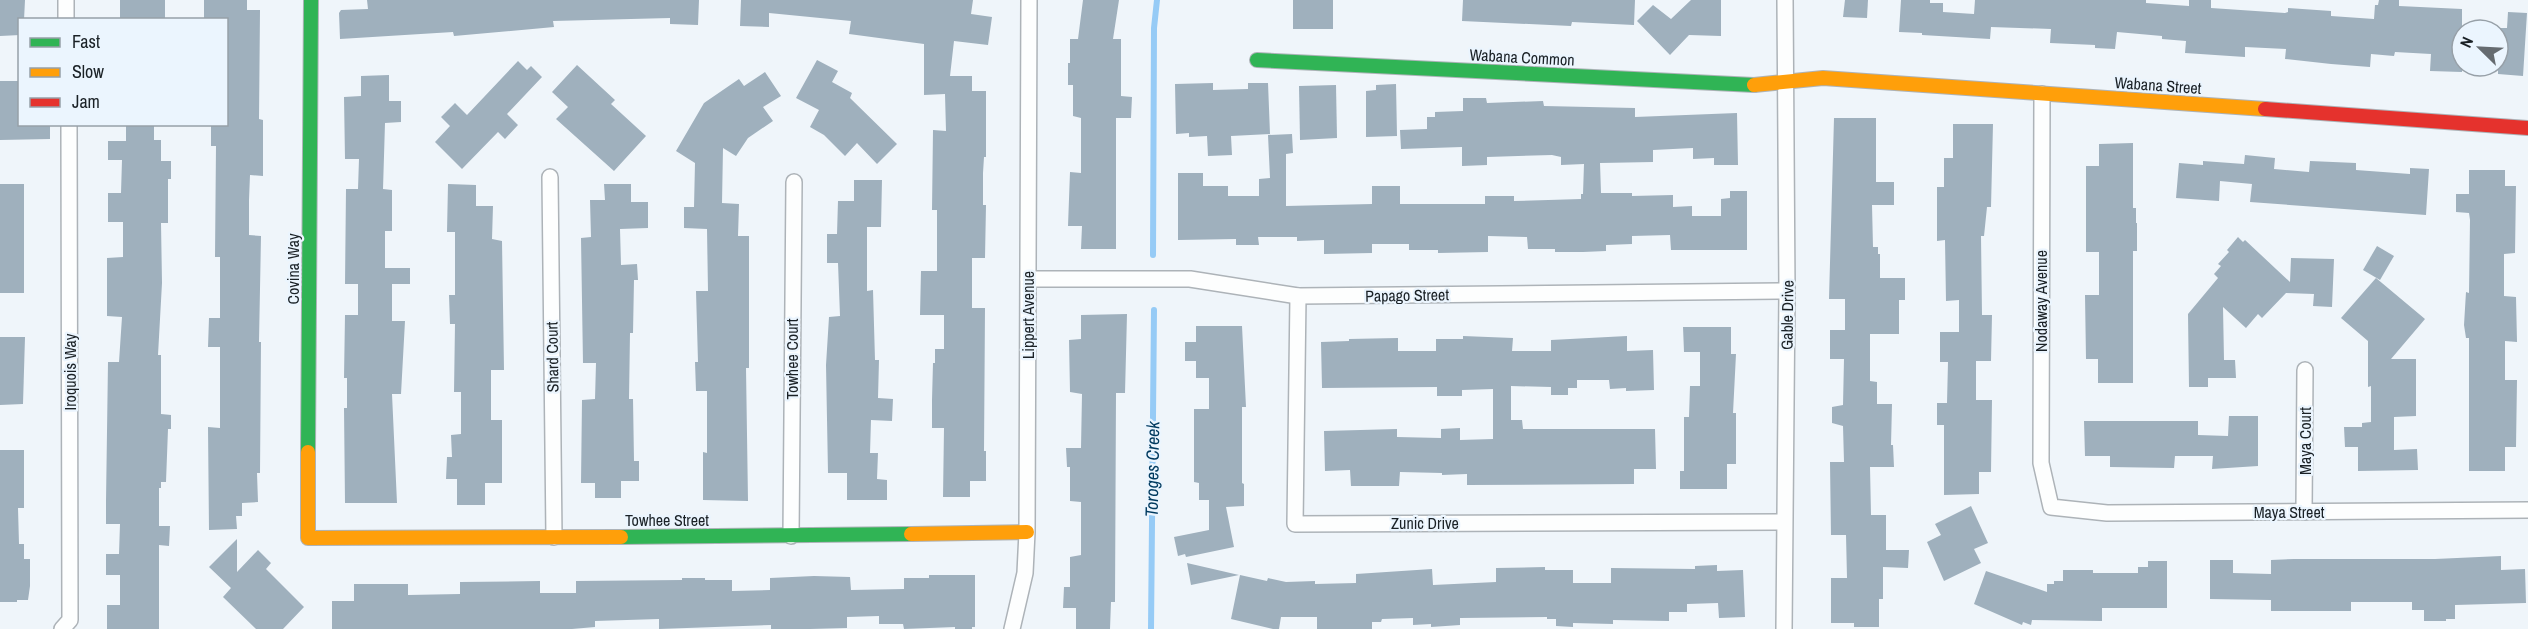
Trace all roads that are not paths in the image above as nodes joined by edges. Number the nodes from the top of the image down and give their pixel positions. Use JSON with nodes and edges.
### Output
{"nodes":[{"id":1,"x":66,"y":0,"type":"edge"},
{"id":2,"x":311,"y":0,"type":"edge"},
{"id":3,"x":1029,"y":0,"type":"edge"},
{"id":4,"x":1785,"y":0,"type":"edge"},
{"id":5,"x":66,"y":18,"type":"edge"},
{"id":6,"x":1257,"y":60,"type":"dead end"},
{"id":7,"x":1785,"y":83,"type":"junction"},
{"id":8,"x":2042,"y":94,"type":"junction"},
{"id":9,"x":69,"y":126,"type":"edge"},
{"id":10,"x":2528,"y":128,"type":"edge"},
{"id":11,"x":550,"y":177,"type":"dead end"},
{"id":12,"x":794,"y":182,"type":"dead end"},
{"id":13,"x":1028,"y":279,"type":"junction"},
{"id":14,"x":1787,"y":291,"type":"junction"},
{"id":15,"x":1298,"y":296,"type":"junction"},
{"id":16,"x":2305,"y":370,"type":"dead end"},
{"id":17,"x":2051,"y":507,"type":"joint"},
{"id":18,"x":2528,"y":510,"type":"edge"},
{"id":19,"x":2304,"y":512,"type":"junction"},
{"id":20,"x":1784,"y":522,"type":"junction"},
{"id":21,"x":1027,"y":532,"type":"junction"},
{"id":22,"x":791,"y":536,"type":"junction"},
{"id":23,"x":554,"y":537,"type":"junction"},
{"id":24,"x":308,"y":538,"type":"joint"},
{"id":25,"x":66,"y":624,"type":"edge"},
{"id":26,"x":1012,"y":629,"type":"edge"},
{"id":27,"x":1784,"y":629,"type":"edge"}],
"edges":[{"from":1,"to":5,"type":"street"},
{"from":2,"to":24,"type":"street","name":"Covina Way"},
{"from":3,"to":13,"type":"street","name":"Lippert Avenue"},
{"from":4,"to":7,"type":"street","name":"Gable Drive"},
{"from":6,"to":7,"type":"street","name":"Wabana Common"},
{"from":7,"to":8,"type":"street","name":"Wabana Street"},
{"from":7,"to":14,"type":"street","name":"Gable Drive"},
{"from":8,"to":10,"type":"street","name":"Wabana Street"},
{"from":8,"to":17,"type":"street","name":"Nodaway Avenue"},
{"from":9,"to":25,"type":"street","name":"Iroquois Way"},
{"from":11,"to":23,"type":"street","name":"Shard Court"},
{"from":12,"to":22,"type":"street","name":"Towhee Court"},
{"from":13,"to":15,"type":"street","name":"Papago Street"},
{"from":13,"to":21,"type":"street","name":"Lippert Avenue"},
{"from":14,"to":15,"type":"street","name":"Papago Street"},
{"from":14,"to":20,"type":"street","name":"Gable Drive"},
{"from":15,"to":20,"type":"street","name":"Zunic Drive"},
{"from":16,"to":19,"type":"street","name":"Maya Court"},
{"from":17,"to":19,"type":"street","name":"Maya Street"},
{"from":18,"to":19,"type":"street","name":"Maya Street"},
{"from":20,"to":27,"type":"street","name":"Gable Drive"},
{"from":21,"to":22,"type":"street","name":"Towhee Street"},
{"from":21,"to":26,"type":"street","name":"Lippert Avenue"},
{"from":22,"to":23,"type":"street","name":"Towhee Street"},
{"from":23,"to":24,"type":"street","name":"Towhee Street"}]}
